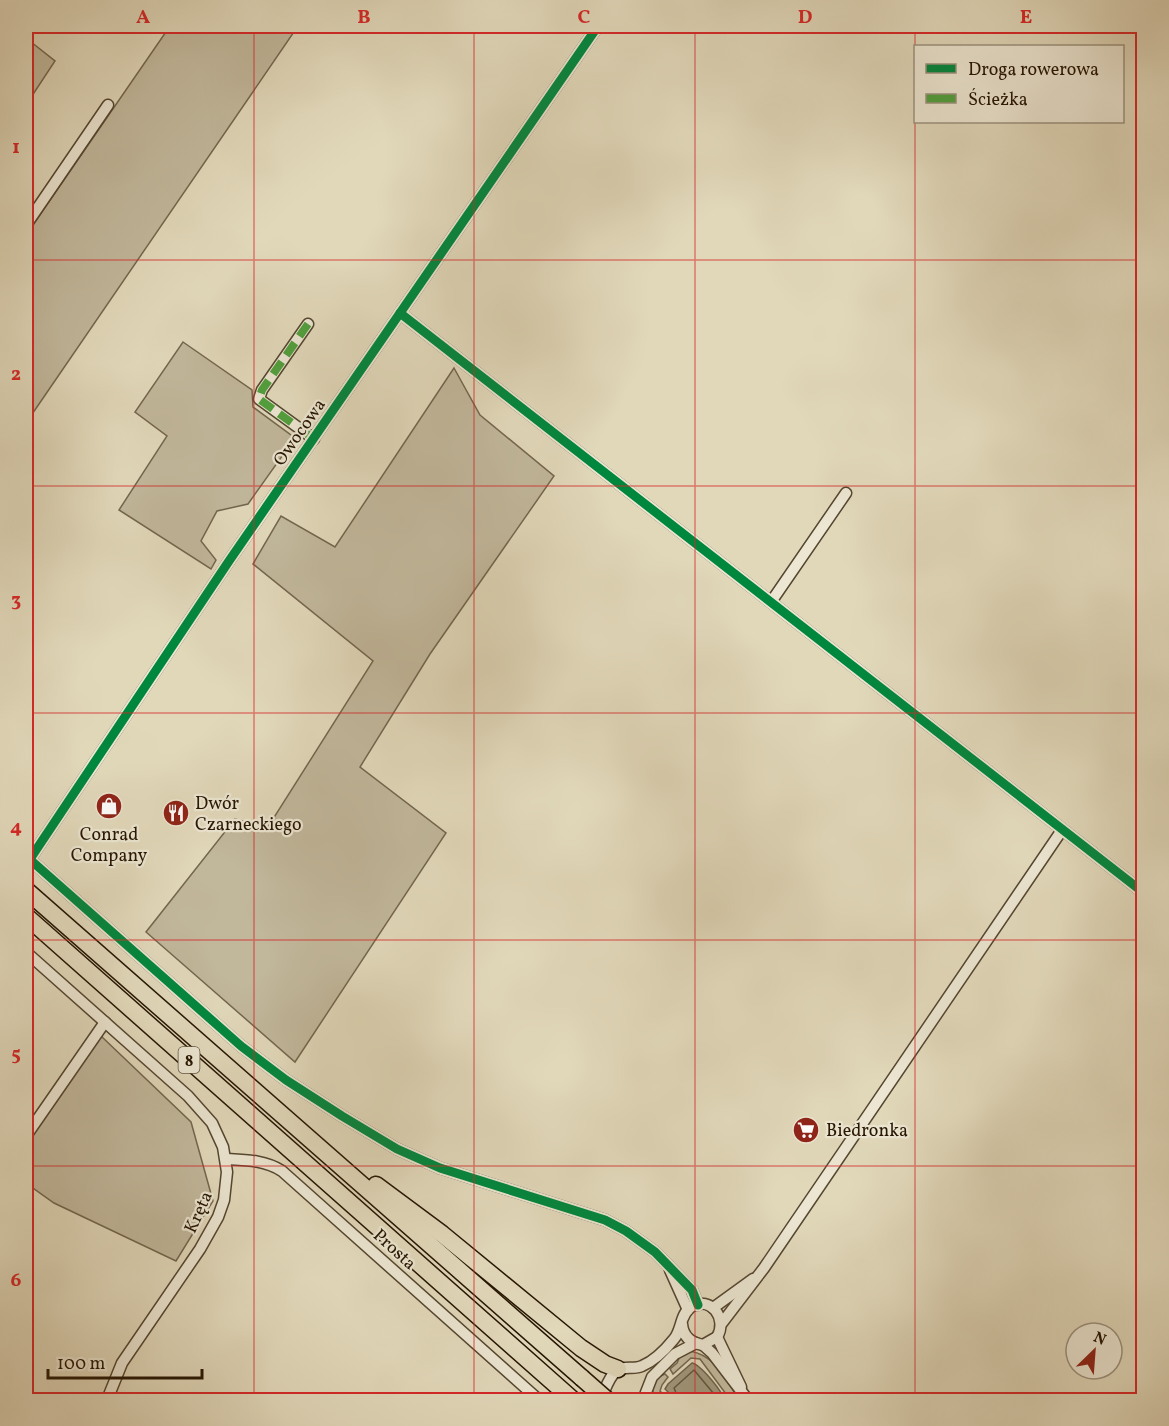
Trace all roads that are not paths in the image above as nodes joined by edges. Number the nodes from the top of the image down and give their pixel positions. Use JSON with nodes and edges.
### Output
{"nodes":[{"id":1,"x":598,"y":26,"type":"edge"},
{"id":2,"x":108,"y":105,"type":"dead end"},
{"id":3,"x":26,"y":225,"type":"edge"},
{"id":4,"x":400,"y":313,"type":"junction"},
{"id":5,"x":308,"y":324,"type":"dead end"},
{"id":6,"x":314,"y":439,"type":"junction"},
{"id":7,"x":846,"y":493,"type":"dead end"},
{"id":8,"x":771,"y":602,"type":"junction"},
{"id":9,"x":1062,"y":830,"type":"junction"},
{"id":10,"x":28,"y":857,"type":"edge"},
{"id":11,"x":26,"y":890,"type":"edge"},
{"id":12,"x":1143,"y":893,"type":"edge"},
{"id":13,"x":26,"y":916,"type":"edge"},
{"id":14,"x":26,"y":952,"type":"edge"},
{"id":15,"x":105,"y":1022,"type":"junction"},
{"id":16,"x":26,"y":1136,"type":"edge"},
{"id":17,"x":311,"y":1141,"type":"junction"},
{"id":18,"x":226,"y":1159,"type":"junction"},
{"id":19,"x":668,"y":1267,"type":"junction"},
{"id":20,"x":760,"y":1274,"type":"junction"},
{"id":21,"x":698,"y":1305,"type":"junction"},
{"id":22,"x":713,"y":1308,"type":"junction"},
{"id":23,"x":688,"y":1310,"type":"junction"},
{"id":24,"x":722,"y":1323,"type":"junction"},
{"id":25,"x":682,"y":1324,"type":"junction"},
{"id":26,"x":717,"y":1337,"type":"junction"},
{"id":27,"x":700,"y":1344,"type":"junction"},
{"id":28,"x":626,"y":1369,"type":"junction"},
{"id":29,"x":531,"y":1396,"type":"edge"},
{"id":30,"x":646,"y":1396,"type":"edge"},
{"id":31,"x":746,"y":1397,"type":"edge"},
{"id":32,"x":570,"y":1398,"type":"edge"},
{"id":33,"x":107,"y":1401,"type":"edge"},
{"id":34,"x":540,"y":1401,"type":"edge"},
{"id":35,"x":600,"y":1401,"type":"edge"},
{"id":36,"x":607,"y":1401,"type":"edge"}],
"edges":[{"from":1,"to":4,"type":"street","name":"Owocowa"},
{"from":2,"to":3,"type":"street"},
{"from":4,"to":6,"type":"street","name":"Owocowa"},
{"from":4,"to":8,"type":"street"},
{"from":5,"to":6,"type":"street"},
{"from":6,"to":10,"type":"street","name":"Owocowa"},
{"from":7,"to":8,"type":"street"},
{"from":8,"to":9,"type":"street"},
{"from":9,"to":12,"type":"street"},
{"from":9,"to":20,"type":"street"},
{"from":10,"to":19,"type":"street"},
{"from":11,"to":17,"type":"highway","number":"8"},
{"from":13,"to":32,"type":"highway","number":"8"},
{"from":14,"to":15,"type":"street","name":"Kręta"},
{"from":15,"to":16,"type":"street"},
{"from":15,"to":18,"type":"street","name":"Kręta"},
{"from":17,"to":28,"type":"highway"},
{"from":17,"to":36,"type":"highway","number":"8","bridge":true},
{"from":18,"to":29,"type":"street","name":"Prosta"},
{"from":18,"to":33,"type":"street","name":"Kręta"},
{"from":19,"to":21,"type":"street"},
{"from":19,"to":23,"type":"street"},
{"from":20,"to":22,"type":"street"},
{"from":20,"to":24,"type":"street"},
{"from":21,"to":22,"type":"street"},
{"from":21,"to":23,"type":"street"},
{"from":22,"to":24,"type":"street"},
{"from":23,"to":25,"type":"street"},
{"from":24,"to":26,"type":"street"},
{"from":25,"to":27,"type":"street"},
{"from":25,"to":28,"type":"street"},
{"from":26,"to":27,"type":"street"},
{"from":26,"to":31,"type":"street"},
{"from":27,"to":30,"type":"street"},
{"from":27,"to":31,"type":"street"},
{"from":28,"to":30,"type":"street"},
{"from":28,"to":35,"type":"street"},
{"from":29,"to":34,"type":"street","name":"Prosta"}]}
